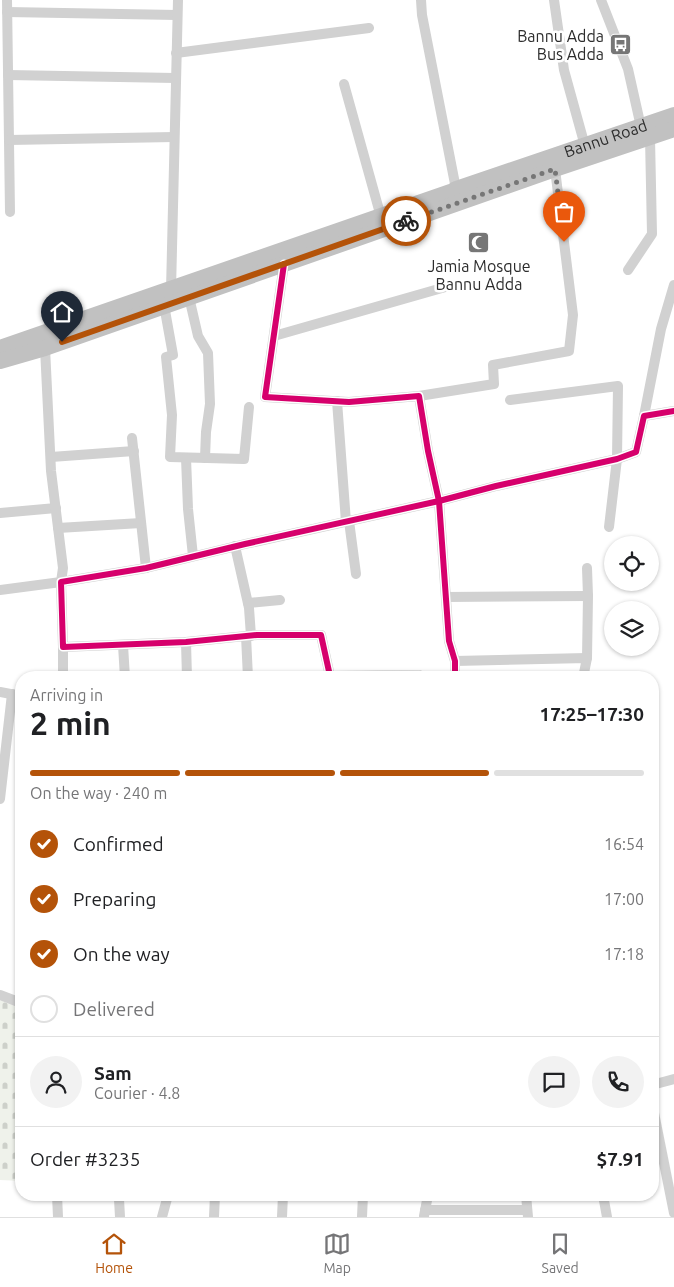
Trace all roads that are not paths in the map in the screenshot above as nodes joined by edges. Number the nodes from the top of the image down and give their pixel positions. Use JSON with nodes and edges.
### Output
{"nodes":[{"id":1,"x":7,"y":0,"type":"edge"},
{"id":2,"x":178,"y":0,"type":"edge"},
{"id":3,"x":421,"y":0,"type":"edge"},
{"id":4,"x":554,"y":0,"type":"edge"},
{"id":5,"x":601,"y":0,"type":"edge"},
{"id":6,"x":7,"y":12,"type":"junction"},
{"id":7,"x":177,"y":14,"type":"junction"},
{"id":8,"x":369,"y":28,"type":"dead end"},
{"id":9,"x":176,"y":53,"type":"junction"},
{"id":10,"x":8,"y":75,"type":"junction"},
{"id":11,"x":175,"y":78,"type":"junction"},
{"id":12,"x":344,"y":84,"type":"dead end"},
{"id":13,"x":674,"y":115,"type":"edge"},
{"id":14,"x":674,"y":129,"type":"edge"},
{"id":15,"x":645,"y":132,"type":"junction"},
{"id":16,"x":174,"y":137,"type":"junction"},
{"id":17,"x":9,"y":140,"type":"junction"},
{"id":18,"x":585,"y":146,"type":"junction"},
{"id":19,"x":555,"y":169,"type":"junction"},
{"id":20,"x":456,"y":189,"type":"junction"},
{"id":21,"x":10,"y":212,"type":"dead end"},
{"id":22,"x":381,"y":217,"type":"junction"},
{"id":23,"x":284,"y":264,"type":"junction"},
{"id":24,"x":628,"y":270,"type":"dead end"},
{"id":25,"x":674,"y":285,"type":"edge"},
{"id":26,"x":449,"y":286,"type":"dead end"},
{"id":27,"x":170,"y":290,"type":"junction"},
{"id":28,"x":189,"y":297,"type":"junction"},
{"id":29,"x":164,"y":306,"type":"junction"},
{"id":30,"x":274,"y":336,"type":"junction"},
{"id":31,"x":0,"y":348,"type":"edge"},
{"id":32,"x":45,"y":348,"type":"junction"},
{"id":33,"x":0,"y":361,"type":"edge"},
{"id":34,"x":419,"y":396,"type":"junction"},
{"id":35,"x":510,"y":400,"type":"dead end"},
{"id":36,"x":337,"y":401,"type":"junction"},
{"id":37,"x":249,"y":407,"type":"dead end"},
{"id":38,"x":673,"y":408,"type":"edge"},
{"id":39,"x":644,"y":416,"type":"junction"},
{"id":40,"x":132,"y":438,"type":"dead end"},
{"id":41,"x":134,"y":452,"type":"junction"},
{"id":42,"x":51,"y":457,"type":"junction"},
{"id":43,"x":186,"y":458,"type":"junction"},
{"id":44,"x":205,"y":458,"type":"junction"},
{"id":45,"x":617,"y":459,"type":"junction"},
{"id":46,"x":439,"y":501,"type":"junction"},
{"id":47,"x":56,"y":508,"type":"junction"},
{"id":48,"x":0,"y":513,"type":"edge"},
{"id":49,"x":347,"y":521,"type":"junction"},
{"id":50,"x":141,"y":523,"type":"junction"},
{"id":51,"x":609,"y":527,"type":"dead end"},
{"id":52,"x":58,"y":528,"type":"junction"},
{"id":53,"x":235,"y":546,"type":"junction"},
{"id":54,"x":193,"y":556,"type":"junction"},
{"id":55,"x":146,"y":568,"type":"junction"},
{"id":56,"x":587,"y":568,"type":"dead end"},
{"id":57,"x":356,"y":574,"type":"dead end"},
{"id":58,"x":61,"y":582,"type":"junction"},
{"id":59,"x":0,"y":590,"type":"edge"},
{"id":60,"x":588,"y":596,"type":"junction"},
{"id":61,"x":446,"y":597,"type":"junction"},
{"id":62,"x":280,"y":600,"type":"dead end"},
{"id":63,"x":248,"y":603,"type":"junction"},
{"id":64,"x":249,"y":636,"type":"junction"},
{"id":65,"x":186,"y":642,"type":"junction"},
{"id":66,"x":123,"y":645,"type":"junction"},
{"id":67,"x":63,"y":647,"type":"junction"},
{"id":68,"x":587,"y":658,"type":"junction"},
{"id":69,"x":455,"y":661,"type":"junction"},
{"id":70,"x":63,"y":671,"type":"edge"},
{"id":71,"x":125,"y":671,"type":"edge"},
{"id":72,"x":187,"y":671,"type":"edge"},
{"id":73,"x":248,"y":671,"type":"edge"},
{"id":74,"x":329,"y":671,"type":"edge"},
{"id":75,"x":455,"y":671,"type":"edge"},
{"id":76,"x":584,"y":671,"type":"edge"},
{"id":77,"x":0,"y":692,"type":"edge"},
{"id":78,"x":15,"y":695,"type":"edge"},
{"id":79,"x":15,"y":699,"type":"edge"},
{"id":80,"x":2,"y":752,"type":"edge"},
{"id":81,"x":0,"y":800,"type":"edge"},
{"id":82,"x":0,"y":995,"type":"edge"},
{"id":83,"x":15,"y":999,"type":"edge"},
{"id":84,"x":674,"y":1079,"type":"edge"},
{"id":85,"x":659,"y":1083,"type":"edge"},
{"id":86,"x":659,"y":1138,"type":"edge"},
{"id":87,"x":57,"y":1201,"type":"edge"},
{"id":88,"x":119,"y":1201,"type":"edge"},
{"id":89,"x":166,"y":1201,"type":"edge"},
{"id":90,"x":215,"y":1201,"type":"edge"},
{"id":91,"x":283,"y":1201,"type":"edge"},
{"id":92,"x":363,"y":1201,"type":"edge"},
{"id":93,"x":427,"y":1201,"type":"edge"},
{"id":94,"x":527,"y":1201,"type":"edge"},
{"id":95,"x":604,"y":1201,"type":"edge"},
{"id":96,"x":674,"y":1213,"type":"edge"},
{"id":97,"x":425,"y":1214,"type":"edge"},
{"id":98,"x":528,"y":1214,"type":"edge"},
{"id":99,"x":58,"y":1217,"type":"edge"},
{"id":100,"x":120,"y":1217,"type":"edge"},
{"id":101,"x":162,"y":1217,"type":"edge"},
{"id":102,"x":214,"y":1217,"type":"edge"},
{"id":103,"x":282,"y":1217,"type":"edge"},
{"id":104,"x":362,"y":1217,"type":"edge"},
{"id":105,"x":607,"y":1217,"type":"edge"}],
"edges":[{"from":1,"to":6,"type":"street"},
{"from":2,"to":7,"type":"street"},
{"from":3,"to":20,"type":"street"},
{"from":4,"to":18,"type":"street"},
{"from":5,"to":15,"type":"street"},
{"from":6,"to":7,"type":"street"},
{"from":6,"to":10,"type":"street"},
{"from":7,"to":9,"type":"street"},
{"from":8,"to":9,"type":"street"},
{"from":9,"to":11,"type":"street"},
{"from":10,"to":11,"type":"street"},
{"from":10,"to":17,"type":"street"},
{"from":11,"to":16,"type":"street"},
{"from":12,"to":22,"type":"street"},
{"from":13,"to":15,"type":"highway","name":"Bannu Road"},
{"from":14,"to":15,"type":"highway","name":"Bannu Road"},
{"from":15,"to":18,"type":"highway","name":"Bannu Road"},
{"from":15,"to":19,"type":"highway","name":"Bannu Road"},
{"from":15,"to":24,"type":"street"},
{"from":16,"to":17,"type":"street"},
{"from":16,"to":27,"type":"street"},
{"from":17,"to":21,"type":"street"},
{"from":18,"to":20,"type":"highway","name":"Bannu Road"},
{"from":19,"to":23,"type":"highway","name":"Bannu Road"},
{"from":19,"to":34,"type":"street"},
{"from":20,"to":22,"type":"highway","name":"Bannu Road"},
{"from":22,"to":27,"type":"highway","name":"Bannu Road"},
{"from":23,"to":28,"type":"highway","name":"Bannu Road"},
{"from":23,"to":30,"type":"street"},
{"from":25,"to":39,"type":"street"},
{"from":26,"to":30,"type":"street"},
{"from":27,"to":31,"type":"highway","name":"Bannu Road"},
{"from":28,"to":29,"type":"highway","name":"Bannu Road"},
{"from":28,"to":44,"type":"street"},
{"from":29,"to":32,"type":"highway","name":"Bannu Road"},
{"from":29,"to":43,"type":"street"},
{"from":30,"to":36,"type":"street"},
{"from":32,"to":33,"type":"highway","name":"Bannu Road"},
{"from":32,"to":42,"type":"street"},
{"from":34,"to":36,"type":"street"},
{"from":34,"to":46,"type":"street"},
{"from":35,"to":45,"type":"street"},
{"from":36,"to":49,"type":"street"},
{"from":37,"to":44,"type":"street"},
{"from":38,"to":39,"type":"street"},
{"from":39,"to":45,"type":"street"},
{"from":40,"to":41,"type":"street"},
{"from":41,"to":42,"type":"street"},
{"from":41,"to":50,"type":"street"},
{"from":42,"to":47,"type":"street"},
{"from":43,"to":44,"type":"street"},
{"from":43,"to":54,"type":"street"},
{"from":45,"to":46,"type":"street"},
{"from":45,"to":51,"type":"street"},
{"from":46,"to":49,"type":"street"},
{"from":46,"to":61,"type":"street"},
{"from":47,"to":48,"type":"street"},
{"from":47,"to":52,"type":"street"},
{"from":49,"to":53,"type":"street"},
{"from":49,"to":57,"type":"street"},
{"from":50,"to":52,"type":"street"},
{"from":50,"to":55,"type":"street"},
{"from":52,"to":58,"type":"street"},
{"from":53,"to":54,"type":"street"},
{"from":53,"to":63,"type":"street"},
{"from":54,"to":55,"type":"street"},
{"from":55,"to":58,"type":"street"},
{"from":56,"to":60,"type":"street"},
{"from":58,"to":59,"type":"street"},
{"from":58,"to":67,"type":"street"},
{"from":60,"to":61,"type":"street"},
{"from":60,"to":68,"type":"street"},
{"from":61,"to":69,"type":"street"},
{"from":62,"to":63,"type":"street"},
{"from":63,"to":64,"type":"street"},
{"from":64,"to":65,"type":"street"},
{"from":64,"to":73,"type":"street"},
{"from":64,"to":74,"type":"street"},
{"from":65,"to":66,"type":"street"},
{"from":65,"to":72,"type":"street"},
{"from":66,"to":67,"type":"street"},
{"from":66,"to":71,"type":"street"},
{"from":67,"to":70,"type":"street"},
{"from":68,"to":69,"type":"street"},
{"from":68,"to":76,"type":"street"},
{"from":69,"to":75,"type":"street"},
{"from":77,"to":78,"type":"street"},
{"from":79,"to":80,"type":"street"},
{"from":80,"to":81,"type":"street"},
{"from":82,"to":83,"type":"street"},
{"from":84,"to":85,"type":"street"},
{"from":86,"to":96,"type":"street"},
{"from":87,"to":99,"type":"street"},
{"from":88,"to":100,"type":"street"},
{"from":89,"to":101,"type":"street"},
{"from":90,"to":102,"type":"street"},
{"from":91,"to":103,"type":"street"},
{"from":92,"to":104,"type":"street"},
{"from":93,"to":97,"type":"street"},
{"from":94,"to":98,"type":"street"},
{"from":95,"to":105,"type":"street"},
{"from":97,"to":98,"type":"street"}]}
